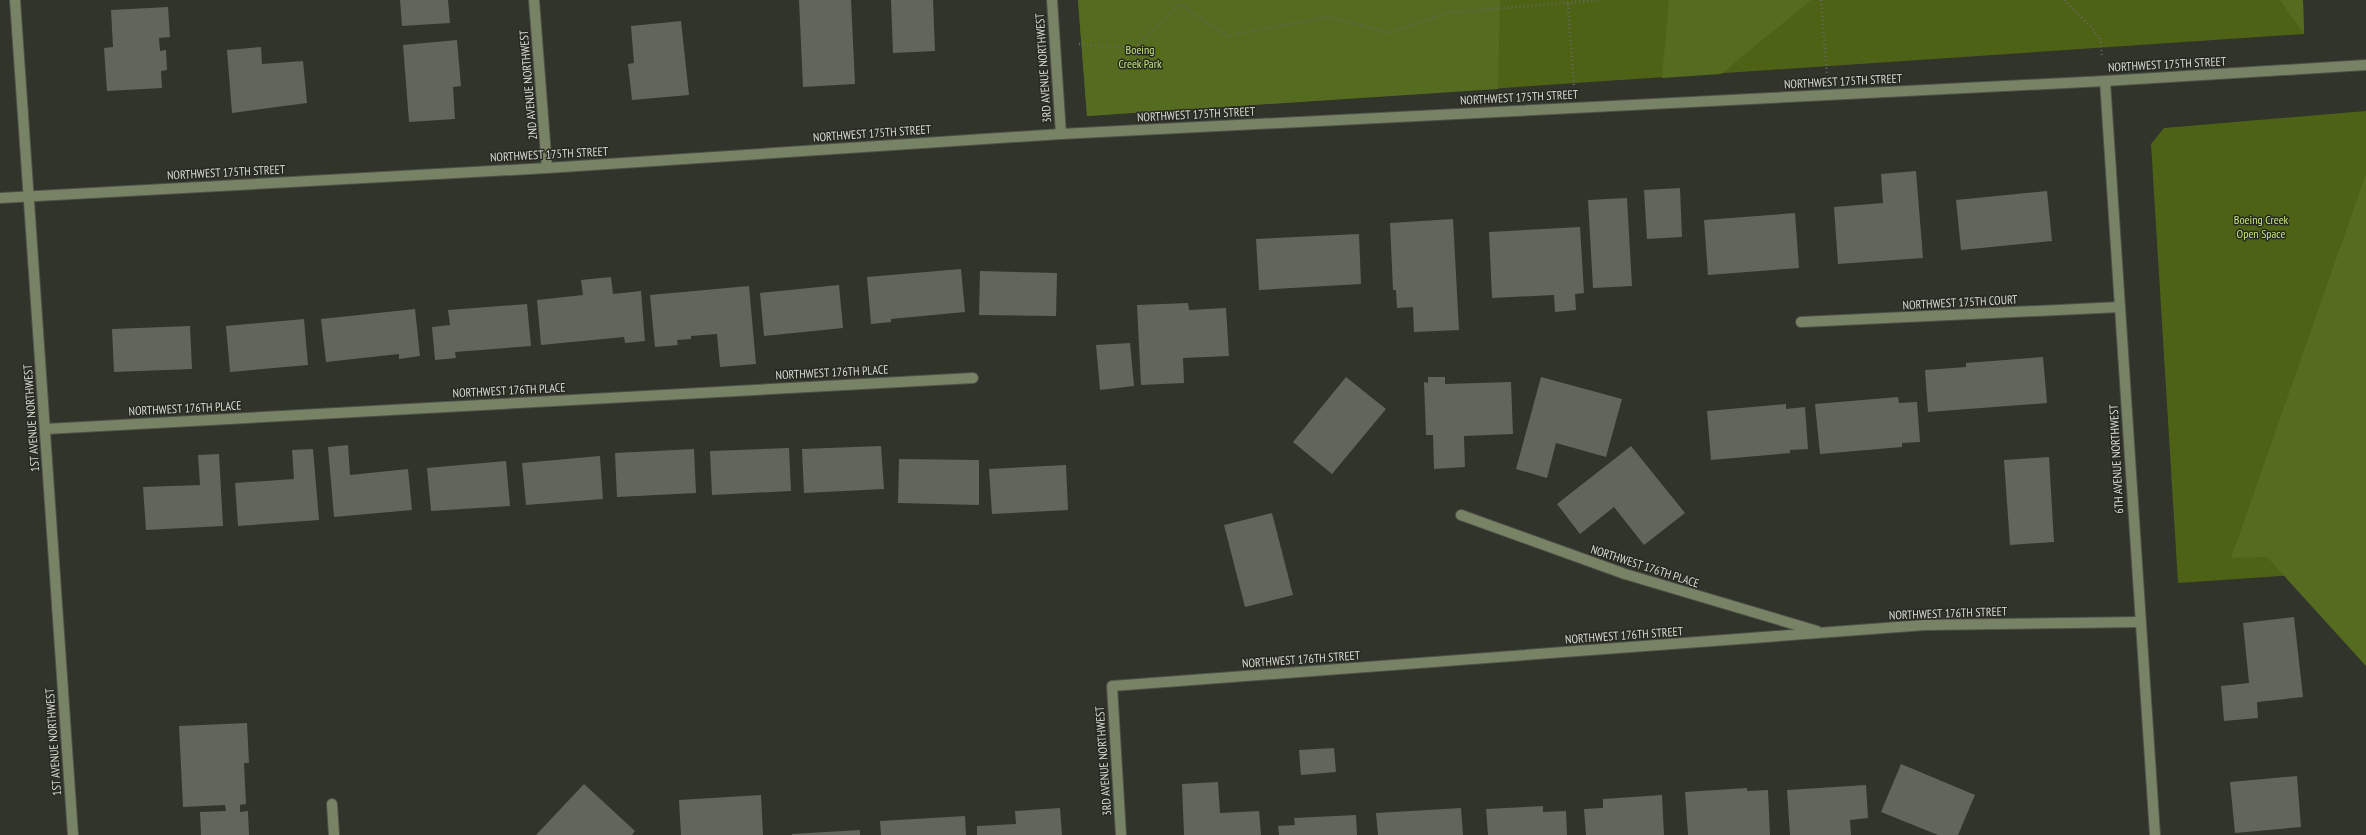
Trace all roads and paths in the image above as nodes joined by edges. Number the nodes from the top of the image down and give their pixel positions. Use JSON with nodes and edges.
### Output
{"nodes":[{"id":1,"x":15,"y":0,"type":"edge"},
{"id":2,"x":534,"y":0,"type":"edge"},
{"id":3,"x":1052,"y":0,"type":"edge"},
{"id":4,"x":1600,"y":0,"type":"edge"},
{"id":5,"x":1821,"y":0,"type":"edge"},
{"id":6,"x":2065,"y":0,"type":"edge"},
{"id":7,"x":1179,"y":2,"type":"edge"},
{"id":8,"x":1568,"y":4,"type":"junction"},
{"id":9,"x":1055,"y":42,"type":"junction"},
{"id":10,"x":2366,"y":66,"type":"edge"},
{"id":11,"x":2105,"y":81,"type":"junction"},
{"id":12,"x":1828,"y":95,"type":"junction"},
{"id":13,"x":1575,"y":108,"type":"junction"},
{"id":14,"x":1061,"y":134,"type":"junction"},
{"id":15,"x":547,"y":168,"type":"junction"},
{"id":16,"x":28,"y":196,"type":"junction"},
{"id":17,"x":0,"y":198,"type":"edge"},
{"id":18,"x":2120,"y":307,"type":"junction"},
{"id":19,"x":1801,"y":322,"type":"dead end"},
{"id":20,"x":973,"y":378,"type":"dead end"},
{"id":21,"x":46,"y":429,"type":"junction"},
{"id":22,"x":1462,"y":515,"type":"dead end"},
{"id":23,"x":2139,"y":622,"type":"junction"},
{"id":24,"x":1824,"y":633,"type":"junction"},
{"id":25,"x":1112,"y":686,"type":"joint"},
{"id":26,"x":332,"y":804,"type":"dead end"},
{"id":27,"x":73,"y":835,"type":"edge"},
{"id":28,"x":334,"y":835,"type":"edge"},
{"id":29,"x":1121,"y":835,"type":"edge"},
{"id":30,"x":2155,"y":835,"type":"edge"}],
"edges":[{"from":1,"to":16,"type":"street","name":"1ST AVENUE NORTHWEST"},
{"from":2,"to":15,"type":"street","name":"2ND AVENUE NORTHWEST"},
{"from":3,"to":9,"type":"street","name":"3RD AVENUE NORTHWEST"},
{"from":4,"to":8,"type":"path"},
{"from":5,"to":12,"type":"path"},
{"from":6,"to":11,"type":"path"},
{"from":7,"to":8,"type":"path"},
{"from":7,"to":9,"type":"path"},
{"from":8,"to":13,"type":"path"},
{"from":9,"to":14,"type":"street","name":"3RD AVENUE NORTHWEST"},
{"from":10,"to":11,"type":"street","name":"NORTHWEST 175TH STREET"},
{"from":11,"to":12,"type":"street","name":"NORTHWEST 175TH STREET"},
{"from":11,"to":18,"type":"street","name":"6TH AVENUE NORTHWEST"},
{"from":12,"to":13,"type":"street","name":"NORTHWEST 175TH STREET"},
{"from":13,"to":14,"type":"street","name":"NORTHWEST 175TH STREET"},
{"from":14,"to":15,"type":"street","name":"NORTHWEST 175TH STREET"},
{"from":15,"to":16,"type":"street","name":"NORTHWEST 175TH STREET"},
{"from":16,"to":17,"type":"street","name":"NORTHWEST 175TH STREET"},
{"from":16,"to":21,"type":"street","name":"1ST AVENUE NORTHWEST"},
{"from":18,"to":19,"type":"street","name":"NORTHWEST 175TH COURT"},
{"from":18,"to":23,"type":"street","name":"6TH AVENUE NORTHWEST"},
{"from":20,"to":21,"type":"street","name":"NORTHWEST 176TH PLACE"},
{"from":21,"to":27,"type":"street","name":"1ST AVENUE NORTHWEST"},
{"from":22,"to":24,"type":"street","name":"NORTHWEST 176TH PLACE"},
{"from":23,"to":24,"type":"street","name":"NORTHWEST 176TH STREET"},
{"from":23,"to":30,"type":"street","name":"6TH AVENUE NORTHWEST"},
{"from":24,"to":25,"type":"street","name":"NORTHWEST 176TH STREET"},
{"from":25,"to":29,"type":"street","name":"3RD AVENUE NORTHWEST"},
{"from":26,"to":28,"type":"street"}]}
